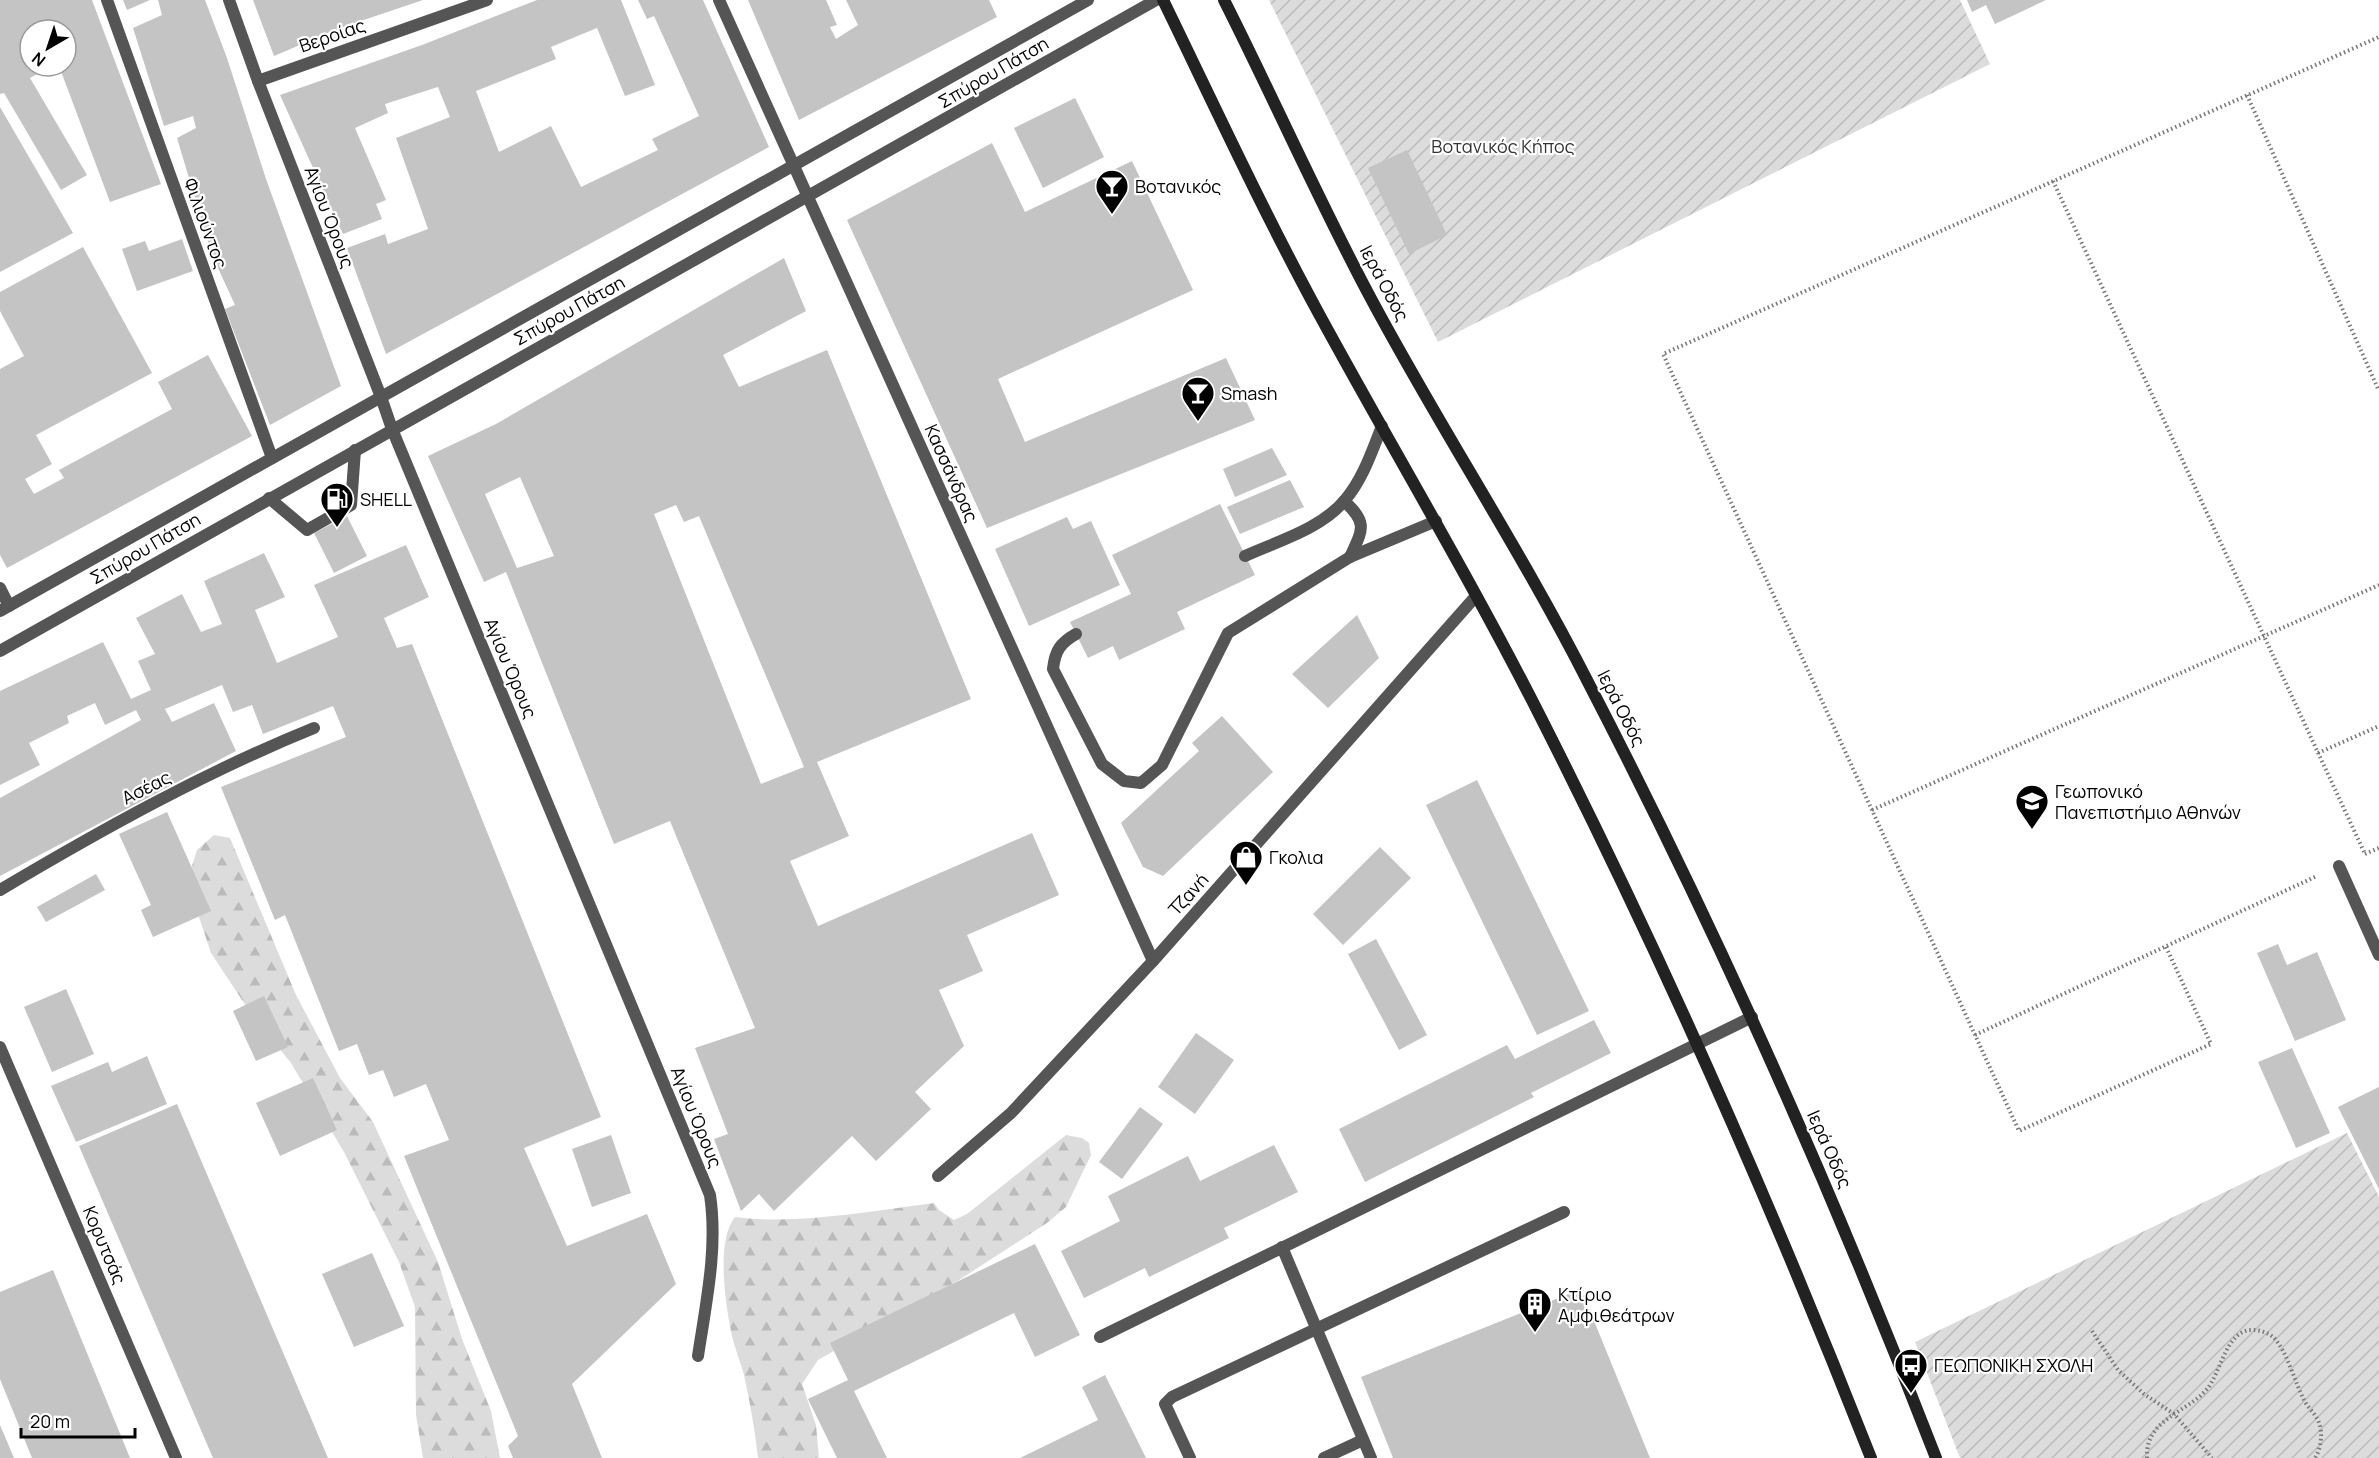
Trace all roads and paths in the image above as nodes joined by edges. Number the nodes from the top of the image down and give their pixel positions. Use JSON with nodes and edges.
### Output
{"nodes":[{"id":1,"x":107,"y":0,"type":"edge"},
{"id":2,"x":229,"y":0,"type":"edge"},
{"id":3,"x":487,"y":0,"type":"edge"},
{"id":4,"x":719,"y":0,"type":"edge"},
{"id":5,"x":1088,"y":0,"type":"edge"},
{"id":6,"x":1156,"y":0,"type":"edge"},
{"id":7,"x":1163,"y":0,"type":"edge"},
{"id":8,"x":1224,"y":0,"type":"edge"},
{"id":9,"x":2379,"y":37,"type":"edge"},
{"id":10,"x":258,"y":81,"type":"junction"},
{"id":11,"x":2247,"y":95,"type":"junction"},
{"id":12,"x":793,"y":164,"type":"junction"},
{"id":13,"x":2053,"y":181,"type":"junction"},
{"id":14,"x":807,"y":198,"type":"junction"},
{"id":15,"x":2379,"y":391,"type":"edge"},
{"id":16,"x":381,"y":397,"type":"junction"},
{"id":17,"x":1382,"y":426,"type":"junction"},
{"id":18,"x":392,"y":429,"type":"junction"},
{"id":19,"x":355,"y":450,"type":"junction"},
{"id":20,"x":272,"y":458,"type":"junction"},
{"id":21,"x":270,"y":498,"type":"junction"},
{"id":22,"x":1344,"y":501,"type":"junction"},
{"id":23,"x":1436,"y":521,"type":"junction"},
{"id":24,"x":1245,"y":556,"type":"dead end"},
{"id":25,"x":1350,"y":557,"type":"junction"},
{"id":26,"x":2379,"y":585,"type":"edge"},
{"id":27,"x":0,"y":588,"type":"edge"},
{"id":28,"x":1476,"y":596,"type":"junction"},
{"id":29,"x":5,"y":609,"type":"edge"},
{"id":30,"x":1076,"y":634,"type":"dead end"},
{"id":31,"x":2264,"y":636,"type":"junction"},
{"id":32,"x":0,"y":651,"type":"edge"},
{"id":33,"x":2379,"y":726,"type":"edge"},
{"id":34,"x":314,"y":728,"type":"dead end"},
{"id":35,"x":2318,"y":753,"type":"junction"},
{"id":36,"x":1872,"y":810,"type":"junction"},
{"id":37,"x":2379,"y":848,"type":"edge"},
{"id":38,"x":2365,"y":854,"type":"junction"},
{"id":39,"x":2339,"y":866,"type":"junction"},
{"id":40,"x":0,"y":890,"type":"edge"},
{"id":41,"x":2166,"y":946,"type":"junction"},
{"id":42,"x":2379,"y":956,"type":"edge"},
{"id":43,"x":1152,"y":961,"type":"junction"},
{"id":44,"x":1752,"y":1017,"type":"junction"},
{"id":45,"x":1975,"y":1035,"type":"junction"},
{"id":46,"x":1695,"y":1045,"type":"junction"},
{"id":47,"x":0,"y":1047,"type":"edge"},
{"id":48,"x":938,"y":1176,"type":"dead end"},
{"id":49,"x":1564,"y":1212,"type":"dead end"},
{"id":50,"x":1282,"y":1247,"type":"junction"},
{"id":51,"x":1317,"y":1330,"type":"junction"},
{"id":52,"x":2092,"y":1331,"type":"dead end"},
{"id":53,"x":1100,"y":1337,"type":"dead end"},
{"id":54,"x":698,"y":1356,"type":"dead end"},
{"id":55,"x":2174,"y":1414,"type":"junction"},
{"id":56,"x":1364,"y":1440,"type":"junction"},
{"id":57,"x":176,"y":1458,"type":"edge"},
{"id":58,"x":1190,"y":1458,"type":"edge"},
{"id":59,"x":1324,"y":1458,"type":"edge"},
{"id":60,"x":1371,"y":1458,"type":"edge"},
{"id":61,"x":1871,"y":1458,"type":"edge"},
{"id":62,"x":1936,"y":1458,"type":"edge"},
{"id":63,"x":2147,"y":1458,"type":"edge"},
{"id":64,"x":2212,"y":1458,"type":"edge"},
{"id":65,"x":2315,"y":1458,"type":"edge"}],
"edges":[{"from":1,"to":20,"type":"street","name":"Φιλιούντος"},
{"from":2,"to":10,"type":"street","name":"Αγίου Όρους"},
{"from":3,"to":10,"type":"street","name":"Βεροίας"},
{"from":4,"to":12,"type":"street","name":"Κασσάνδρας"},
{"from":5,"to":12,"type":"street","name":"Σπύρου Πάτση"},
{"from":6,"to":14,"type":"street","name":"Σπύρου Πάτση"},
{"from":7,"to":17,"type":"main road"},
{"from":8,"to":44,"type":"main road","name":"Ιερά Οδός"},
{"from":9,"to":11,"type":"path"},
{"from":10,"to":16,"type":"street","name":"Αγίου Όρους"},
{"from":11,"to":13,"type":"path"},
{"from":11,"to":15,"type":"path"},
{"from":12,"to":14,"type":"street","name":"Κασσάνδρας"},
{"from":12,"to":16,"type":"street","name":"Σπύρου Πάτση"},
{"from":13,"to":31,"type":"path"},
{"from":13,"to":36,"type":"path"},
{"from":14,"to":18,"type":"street","name":"Σπύρου Πάτση"},
{"from":14,"to":43,"type":"street","name":"Κασσάνδρας"},
{"from":16,"to":18,"type":"street","name":"Αγίου Όρους"},
{"from":16,"to":20,"type":"street","name":"Σπύρου Πάτση"},
{"from":17,"to":22,"type":"street"},
{"from":17,"to":23,"type":"main road"},
{"from":18,"to":19,"type":"street","name":"Σπύρου Πάτση"},
{"from":18,"to":54,"type":"street","name":"Αγίου Όρους"},
{"from":19,"to":21,"type":"street","name":"Σπύρου Πάτση"},
{"from":19,"to":21,"type":"street"},
{"from":20,"to":29,"type":"street","name":"Σπύρου Πάτση"},
{"from":21,"to":32,"type":"street","name":"Σπύρου Πάτση"},
{"from":22,"to":24,"type":"street"},
{"from":22,"to":25,"type":"street"},
{"from":23,"to":25,"type":"street"},
{"from":23,"to":28,"type":"main road"},
{"from":25,"to":30,"type":"street"},
{"from":26,"to":31,"type":"path"},
{"from":27,"to":29,"type":"street"},
{"from":28,"to":43,"type":"street","name":"Τζανή"},
{"from":28,"to":46,"type":"main road"},
{"from":31,"to":35,"type":"path"},
{"from":31,"to":36,"type":"path"},
{"from":33,"to":35,"type":"path"},
{"from":34,"to":40,"type":"street","name":"Ασέας"},
{"from":35,"to":38,"type":"path"},
{"from":36,"to":45,"type":"path"},
{"from":37,"to":38,"type":"path"},
{"from":38,"to":39,"type":"path"},
{"from":39,"to":41,"type":"path"},
{"from":39,"to":42,"type":"street"},
{"from":41,"to":45,"type":"path"},
{"from":41,"to":45,"type":"path"},
{"from":43,"to":48,"type":"street","name":"Τζανή"},
{"from":44,"to":46,"type":"street"},
{"from":44,"to":62,"type":"main road","name":"Ιερά Οδός"},
{"from":46,"to":50,"type":"street"},
{"from":46,"to":61,"type":"main road"},
{"from":47,"to":57,"type":"street","name":"Κορυτσάς"},
{"from":49,"to":51,"type":"street"},
{"from":50,"to":51,"type":"street"},
{"from":50,"to":53,"type":"street"},
{"from":51,"to":56,"type":"street"},
{"from":51,"to":58,"type":"street"},
{"from":52,"to":55,"type":"path"},
{"from":55,"to":63,"type":"path"},
{"from":55,"to":64,"type":"path"},
{"from":55,"to":65,"type":"path"},
{"from":56,"to":59,"type":"street"},
{"from":56,"to":60,"type":"street"}]}
